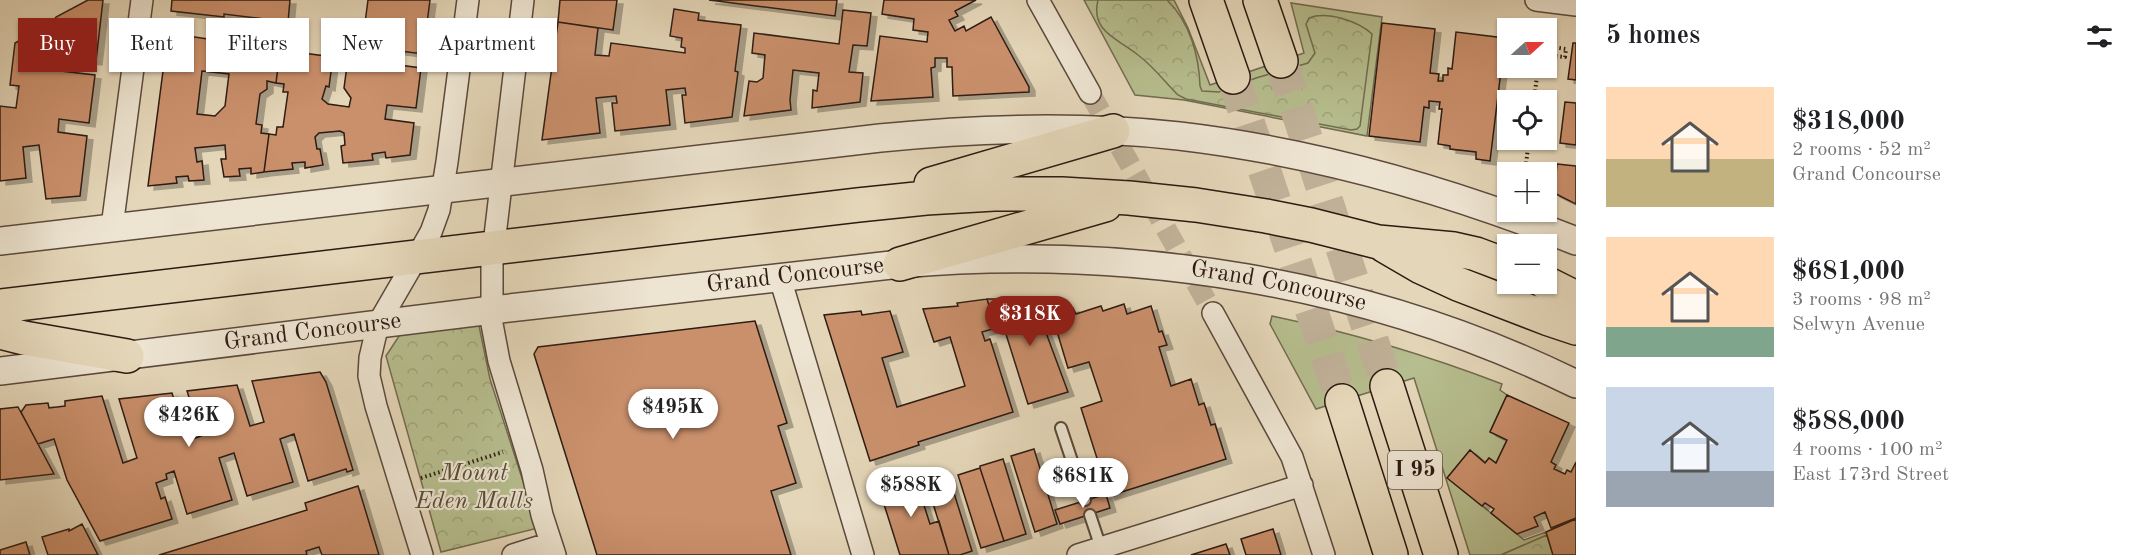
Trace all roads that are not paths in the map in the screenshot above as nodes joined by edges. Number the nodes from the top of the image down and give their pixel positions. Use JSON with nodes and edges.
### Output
{"nodes":[{"id":1,"x":142,"y":0,"type":"edge"},
{"id":2,"x":468,"y":0,"type":"edge"},
{"id":3,"x":523,"y":0,"type":"edge"},
{"id":4,"x":1038,"y":0,"type":"edge"},
{"id":5,"x":1206,"y":0,"type":"edge"},
{"id":6,"x":1260,"y":0,"type":"edge"},
{"id":7,"x":1270,"y":0,"type":"edge"},
{"id":8,"x":1542,"y":0,"type":"edge"},
{"id":9,"x":1576,"y":5,"type":"edge"},
{"id":10,"x":1233,"y":77,"type":"tunnel mouth"},
{"id":11,"x":1089,"y":93,"type":"tunnel mouth"},
{"id":12,"x":1113,"y":131,"type":"junction"},
{"id":13,"x":501,"y":182,"type":"junction"},
{"id":14,"x":443,"y":189,"type":"junction"},
{"id":15,"x":1129,"y":198,"type":"junction"},
{"id":16,"x":858,"y":205,"type":"junction"},
{"id":17,"x":112,"y":227,"type":"junction"},
{"id":18,"x":0,"y":241,"type":"edge"},
{"id":19,"x":1576,"y":241,"type":"edge"},
{"id":20,"x":1378,"y":242,"type":"junction"},
{"id":21,"x":494,"y":247,"type":"junction"},
{"id":22,"x":418,"y":255,"type":"junction"},
{"id":23,"x":1497,"y":262,"type":"edge"},
{"id":24,"x":900,"y":264,"type":"junction"},
{"id":25,"x":780,"y":278,"type":"junction"},
{"id":26,"x":1557,"y":288,"type":"edge"},
{"id":27,"x":1576,"y":298,"type":"edge"},
{"id":28,"x":0,"y":306,"type":"edge"},
{"id":29,"x":492,"y":310,"type":"junction"},
{"id":30,"x":1213,"y":313,"type":"tunnel mouth"},
{"id":31,"x":378,"y":324,"type":"junction"},
{"id":32,"x":1576,"y":328,"type":"edge"},
{"id":33,"x":0,"y":332,"type":"edge"},
{"id":34,"x":127,"y":356,"type":"junction"},
{"id":35,"x":0,"y":371,"type":"edge"},
{"id":36,"x":1576,"y":384,"type":"edge"},
{"id":37,"x":1387,"y":386,"type":"tunnel mouth"},
{"id":38,"x":1342,"y":401,"type":"tunnel mouth"},
{"id":39,"x":1061,"y":428,"type":"dead end"},
{"id":40,"x":1302,"y":485,"type":"junction"},
{"id":41,"x":1085,"y":500,"type":"dead end"},
{"id":42,"x":1090,"y":515,"type":"dead end"},
{"id":43,"x":1101,"y":548,"type":"junction"},
{"id":44,"x":553,"y":549,"type":"edge"},
{"id":45,"x":422,"y":555,"type":"edge"},
{"id":46,"x":513,"y":555,"type":"edge"},
{"id":47,"x":863,"y":555,"type":"edge"},
{"id":48,"x":1078,"y":555,"type":"edge"},
{"id":49,"x":1324,"y":555,"type":"edge"},
{"id":50,"x":1392,"y":555,"type":"edge"},
{"id":51,"x":1441,"y":555,"type":"edge"}],
"edges":[{"from":1,"to":17,"type":"street"},
{"from":2,"to":14,"type":"street"},
{"from":3,"to":13,"type":"street"},
{"from":4,"to":11,"type":"street"},
{"from":5,"to":10,"type":"main road"},
{"from":6,"to":7,"type":"main road"},
{"from":8,"to":9,"type":"street"},
{"from":12,"to":13,"type":"street"},
{"from":12,"to":16,"type":"main road"},
{"from":12,"to":19,"type":"street"},
{"from":13,"to":14,"type":"street"},
{"from":13,"to":21,"type":"street"},
{"from":14,"to":17,"type":"street"},
{"from":14,"to":22,"type":"street"},
{"from":15,"to":16,"type":"main road"},
{"from":15,"to":20,"type":"main road"},
{"from":15,"to":24,"type":"main road"},
{"from":16,"to":21,"type":"main road"},
{"from":17,"to":18,"type":"street"},
{"from":20,"to":23,"type":"main road"},
{"from":20,"to":32,"type":"main road"},
{"from":21,"to":22,"type":"main road"},
{"from":21,"to":29,"type":"street"},
{"from":22,"to":28,"type":"main road"},
{"from":22,"to":31,"type":"street"},
{"from":24,"to":25,"type":"street","name":"Grand Concourse"},
{"from":24,"to":36,"type":"street","name":"Grand Concourse"},
{"from":25,"to":29,"type":"street","name":"Grand Concourse"},
{"from":25,"to":47,"type":"street"},
{"from":26,"to":27,"type":"main road"},
{"from":29,"to":31,"type":"street","name":"Grand Concourse"},
{"from":29,"to":44,"type":"street"},
{"from":30,"to":40,"type":"street"},
{"from":31,"to":34,"type":"street","name":"Grand Concourse"},
{"from":31,"to":45,"type":"street"},
{"from":33,"to":34,"type":"main road"},
{"from":34,"to":35,"type":"street","name":"Grand Concourse"},
{"from":37,"to":51,"type":"main road","number":"I 95"},
{"from":38,"to":50,"type":"main road","number":"I 95"},
{"from":39,"to":41,"type":"lane"},
{"from":40,"to":43,"type":"street"},
{"from":40,"to":49,"type":"street"},
{"from":42,"to":43,"type":"lane"},
{"from":43,"to":48,"type":"street"},
{"from":44,"to":46,"type":"street"}]}
